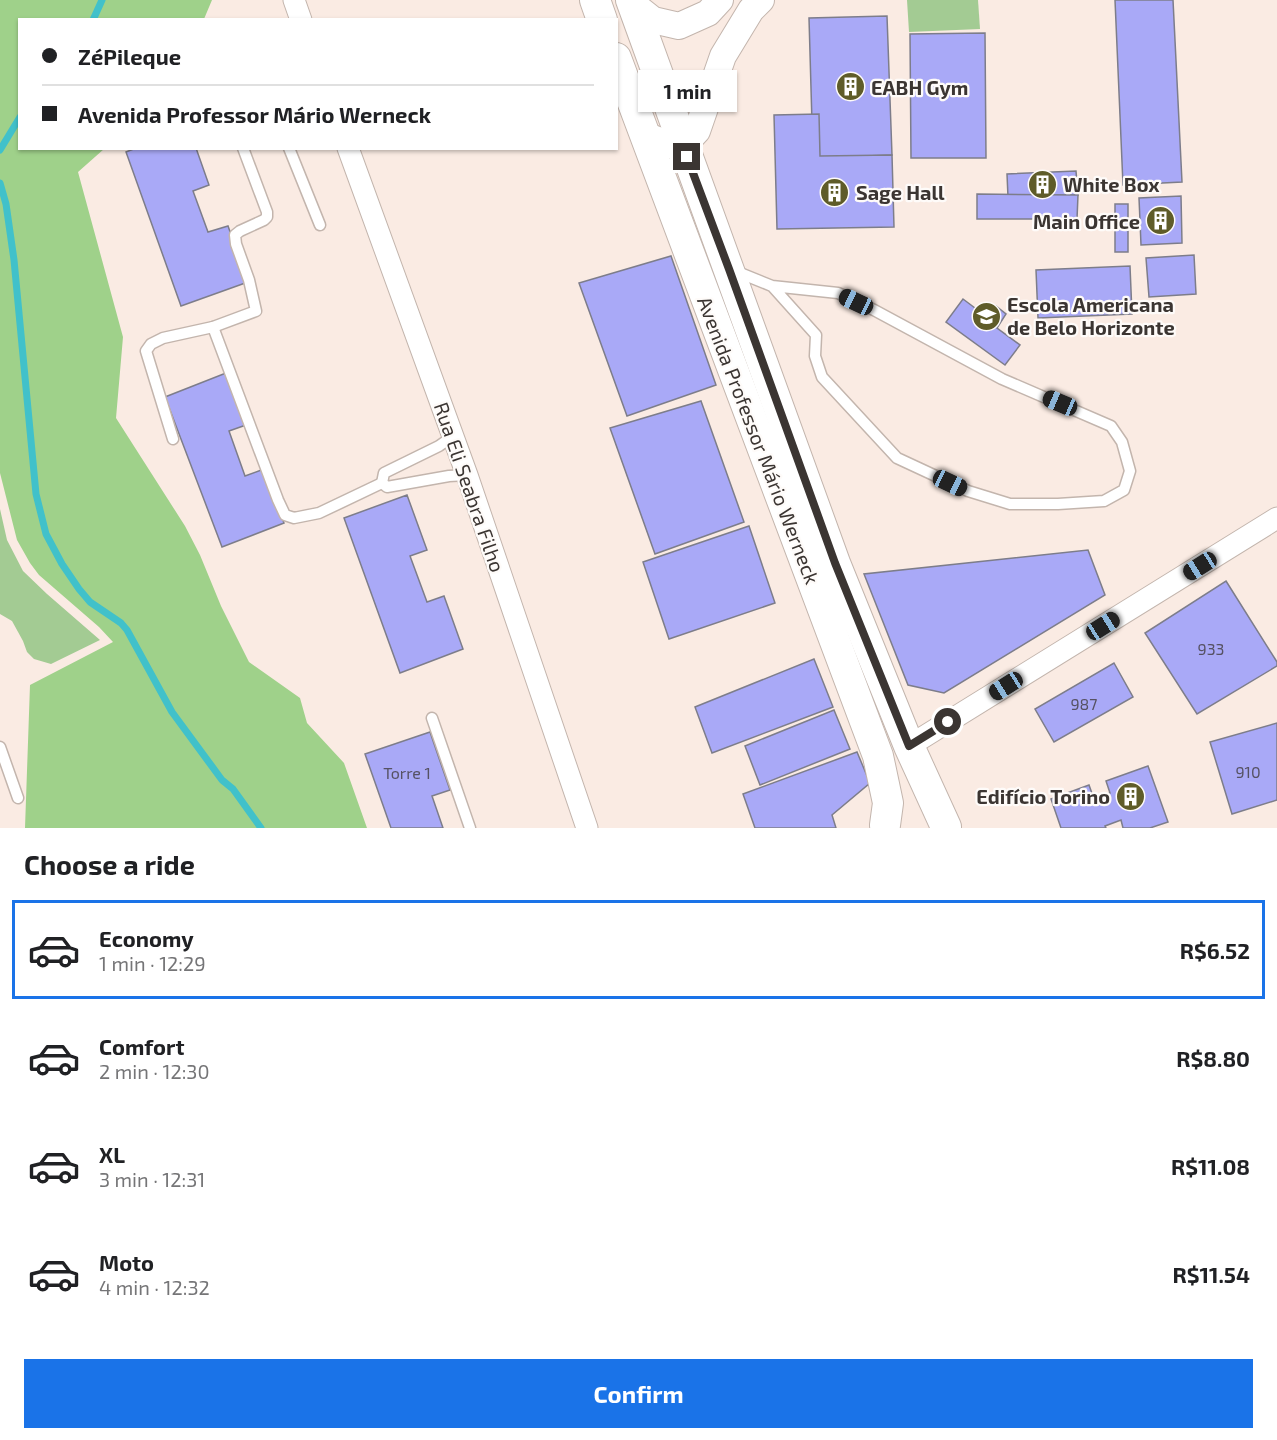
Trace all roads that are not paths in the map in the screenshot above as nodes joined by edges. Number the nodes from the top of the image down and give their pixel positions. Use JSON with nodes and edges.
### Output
{"nodes":[{"id":1,"x":294,"y":0,"type":"edge"},
{"id":2,"x":595,"y":0,"type":"edge"},
{"id":3,"x":720,"y":0,"type":"edge"},
{"id":4,"x":761,"y":0,"type":"edge"},
{"id":5,"x":632,"y":2,"type":"edge"},
{"id":6,"x":300,"y":18,"type":"edge"},
{"id":7,"x":601,"y":18,"type":"edge"},
{"id":8,"x":618,"y":63,"type":"edge"},
{"id":9,"x":644,"y":135,"type":"junction"},
{"id":10,"x":683,"y":146,"type":"junction"},
{"id":11,"x":244,"y":150,"type":"edge"},
{"id":12,"x":290,"y":150,"type":"edge"},
{"id":13,"x":349,"y":150,"type":"edge"},
{"id":14,"x":320,"y":225,"type":"dead end"},
{"id":15,"x":729,"y":269,"type":"junction"},
{"id":16,"x":772,"y":286,"type":"junction"},
{"id":17,"x":213,"y":327,"type":"junction"},
{"id":18,"x":453,"y":436,"type":"junction"},
{"id":19,"x":173,"y":439,"type":"dead end"},
{"id":20,"x":467,"y":475,"type":"junction"},
{"id":21,"x":382,"y":483,"type":"junction"},
{"id":22,"x":1277,"y":518,"type":"edge"},
{"id":23,"x":432,"y":718,"type":"dead end"},
{"id":24,"x":909,"y":746,"type":"junction"},
{"id":25,"x":0,"y":747,"type":"edge"},
{"id":26,"x":18,"y":798,"type":"dead end"},
{"id":27,"x":884,"y":826,"type":"edge"},
{"id":28,"x":470,"y":828,"type":"edge"},
{"id":29,"x":587,"y":828,"type":"edge"},
{"id":30,"x":946,"y":828,"type":"edge"}],
"edges":[{"from":1,"to":6,"type":"street"},
{"from":2,"to":7,"type":"main road"},
{"from":3,"to":5,"type":"street"},
{"from":4,"to":10,"type":"street"},
{"from":5,"to":10,"type":"main road","name":"Avenida Professor Mário Werneck"},
{"from":8,"to":9,"type":"main road","name":"Avenida Professor Mário Werneck"},
{"from":9,"to":10,"type":"street"},
{"from":9,"to":27,"type":"main road","name":"Avenida Professor Mário Werneck"},
{"from":10,"to":15,"type":"main road","name":"Avenida Professor Mário Werneck"},
{"from":11,"to":17,"type":"lane"},
{"from":12,"to":14,"type":"lane"},
{"from":13,"to":18,"type":"street","name":"Rua Eli Seabra Filho"},
{"from":15,"to":16,"type":"lane"},
{"from":15,"to":24,"type":"main road","name":"Avenida Professor Mário Werneck"},
{"from":16,"to":16,"type":"lane"},
{"from":17,"to":19,"type":"lane"},
{"from":17,"to":21,"type":"lane"},
{"from":18,"to":20,"type":"street","name":"Rua Eli Seabra Filho"},
{"from":18,"to":21,"type":"lane"},
{"from":20,"to":21,"type":"lane"},
{"from":20,"to":29,"type":"street","name":"Rua Eli Seabra Filho"},
{"from":22,"to":24,"type":"street"},
{"from":23,"to":28,"type":"lane"},
{"from":24,"to":30,"type":"main road","name":"Avenida Professor Mário Werneck"},
{"from":25,"to":26,"type":"lane"},
{"from":27,"to":30,"type":"main road"}]}
